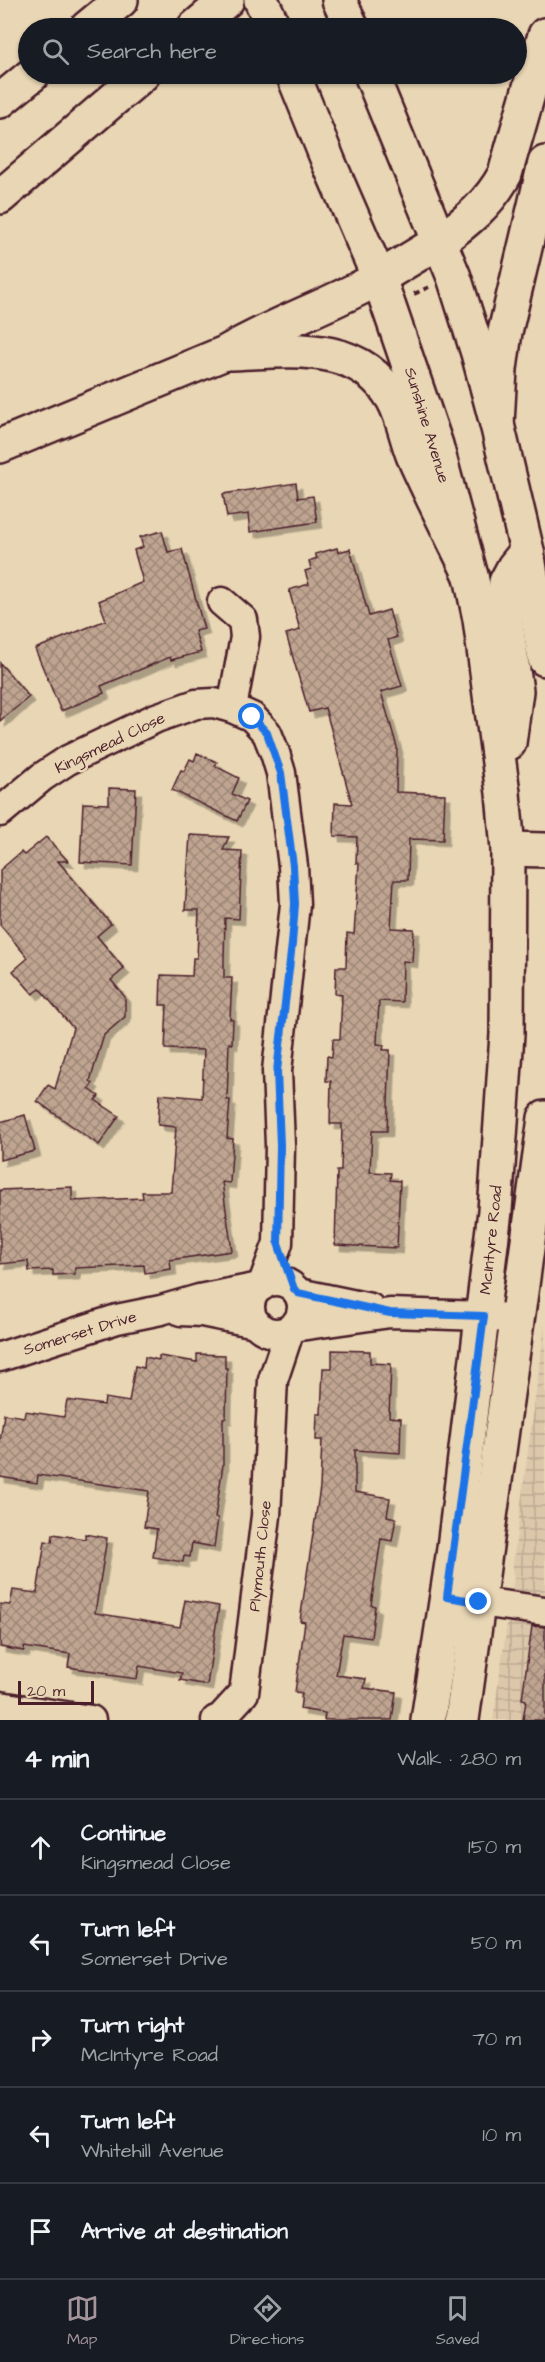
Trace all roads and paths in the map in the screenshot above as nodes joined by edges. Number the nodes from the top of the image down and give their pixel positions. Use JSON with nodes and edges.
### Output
{"nodes":[{"id":1,"x":120,"y":0,"type":"edge"},
{"id":2,"x":227,"y":0,"type":"edge"},
{"id":3,"x":261,"y":0,"type":"edge"},
{"id":4,"x":99,"y":18,"type":"edge"},
{"id":5,"x":206,"y":18,"type":"edge"},
{"id":6,"x":269,"y":18,"type":"edge"},
{"id":7,"x":545,"y":35,"type":"edge"},
{"id":8,"x":21,"y":84,"type":"edge"},
{"id":9,"x":131,"y":84,"type":"edge"},
{"id":10,"x":297,"y":84,"type":"edge"},
{"id":11,"x":375,"y":84,"type":"edge"},
{"id":12,"x":0,"y":101,"type":"edge"},
{"id":13,"x":545,"y":163,"type":"edge"},
{"id":14,"x":0,"y":197,"type":"edge"},
{"id":15,"x":440,"y":241,"type":"junction"},
{"id":16,"x":379,"y":278,"type":"junction"},
{"id":17,"x":225,"y":353,"type":"junction"},
{"id":18,"x":497,"y":424,"type":"junction"},
{"id":19,"x":0,"y":446,"type":"edge"},
{"id":20,"x":536,"y":550,"type":"edge"},
{"id":21,"x":471,"y":576,"type":"junction"},
{"id":22,"x":222,"y":602,"type":"dead end"},
{"id":23,"x":545,"y":659,"type":"edge"},
{"id":24,"x":232,"y":708,"type":"junction"},
{"id":25,"x":503,"y":793,"type":"junction"},
{"id":26,"x":0,"y":812,"type":"edge"},
{"id":27,"x":508,"y":849,"type":"junction"},
{"id":28,"x":545,"y":850,"type":"edge"},
{"id":29,"x":545,"y":1118,"type":"edge"},
{"id":30,"x":278,"y":1243,"type":"junction"},
{"id":31,"x":261,"y":1286,"type":"junction"},
{"id":32,"x":296,"y":1291,"type":"junction"},
{"id":33,"x":161,"y":1310,"type":"junction"},
{"id":34,"x":390,"y":1313,"type":"junction"},
{"id":35,"x":484,"y":1316,"type":"junction"},
{"id":36,"x":518,"y":1319,"type":"junction"},
{"id":37,"x":257,"y":1325,"type":"junction"},
{"id":38,"x":291,"y":1328,"type":"junction"},
{"id":39,"x":0,"y":1357,"type":"edge"},
{"id":40,"x":273,"y":1380,"type":"junction"},
{"id":41,"x":447,"y":1597,"type":"junction"},
{"id":42,"x":479,"y":1602,"type":"junction"},
{"id":43,"x":545,"y":1611,"type":"edge"},
{"id":44,"x":0,"y":1706,"type":"edge"},
{"id":45,"x":91,"y":1720,"type":"edge"},
{"id":46,"x":216,"y":1720,"type":"edge"},
{"id":47,"x":428,"y":1720,"type":"edge"},
{"id":48,"x":462,"y":1720,"type":"edge"}],
"edges":[{"from":1,"to":4,"type":"main road"},
{"from":2,"to":5,"type":"main road"},
{"from":3,"to":6,"type":"main road"},
{"from":7,"to":15,"type":"main road"},
{"from":8,"to":12,"type":"main road"},
{"from":9,"to":14,"type":"main road"},
{"from":10,"to":16,"type":"main road","name":"Sunshine Avenue"},
{"from":11,"to":15,"type":"main road"},
{"from":13,"to":18,"type":"main road"},
{"from":15,"to":16,"type":"main road"},
{"from":15,"to":18,"type":"main road"},
{"from":16,"to":17,"type":"main road"},
{"from":16,"to":21,"type":"main road","name":"Sunshine Avenue"},
{"from":17,"to":19,"type":"main road"},
{"from":17,"to":21,"type":"main road"},
{"from":18,"to":20,"type":"main road"},
{"from":20,"to":23,"type":"main road"},
{"from":20,"to":25,"type":"main road"},
{"from":21,"to":25,"type":"main road","name":"Sunshine Avenue"},
{"from":22,"to":24,"type":"street"},
{"from":24,"to":26,"type":"street","name":"Kingsmead Close"},
{"from":24,"to":30,"type":"street","name":"Kingsmead Close"},
{"from":25,"to":27,"type":"main road","name":"McIntyre Road"},
{"from":27,"to":28,"type":"main road"},
{"from":27,"to":35,"type":"main road","name":"McIntyre Road"},
{"from":29,"to":36,"type":"main road"},
{"from":30,"to":31,"type":"street","name":"Kingsmead Close"},
{"from":30,"to":32,"type":"street","name":"Kingsmead Close"},
{"from":31,"to":32,"type":"street"},
{"from":31,"to":33,"type":"street","name":"Somerset Drive"},
{"from":31,"to":37,"type":"street"},
{"from":32,"to":34,"type":"street"},
{"from":32,"to":38,"type":"street"},
{"from":33,"to":37,"type":"street","name":"Somerset Drive"},
{"from":33,"to":39,"type":"street","name":"Somerset Drive"},
{"from":34,"to":35,"type":"street"},
{"from":34,"to":38,"type":"street"},
{"from":35,"to":36,"type":"street"},
{"from":35,"to":41,"type":"main road","name":"McIntyre Road"},
{"from":36,"to":42,"type":"main road"},
{"from":37,"to":38,"type":"street"},
{"from":37,"to":40,"type":"street","name":"Plymouth Close"},
{"from":38,"to":40,"type":"street","name":"Plymouth Close"},
{"from":40,"to":46,"type":"street","name":"Plymouth Close"},
{"from":41,"to":42,"type":"street"},
{"from":41,"to":47,"type":"main road","name":"McIntyre Road"},
{"from":42,"to":43,"type":"street"},
{"from":42,"to":48,"type":"main road"},
{"from":44,"to":45,"type":"street"}]}
